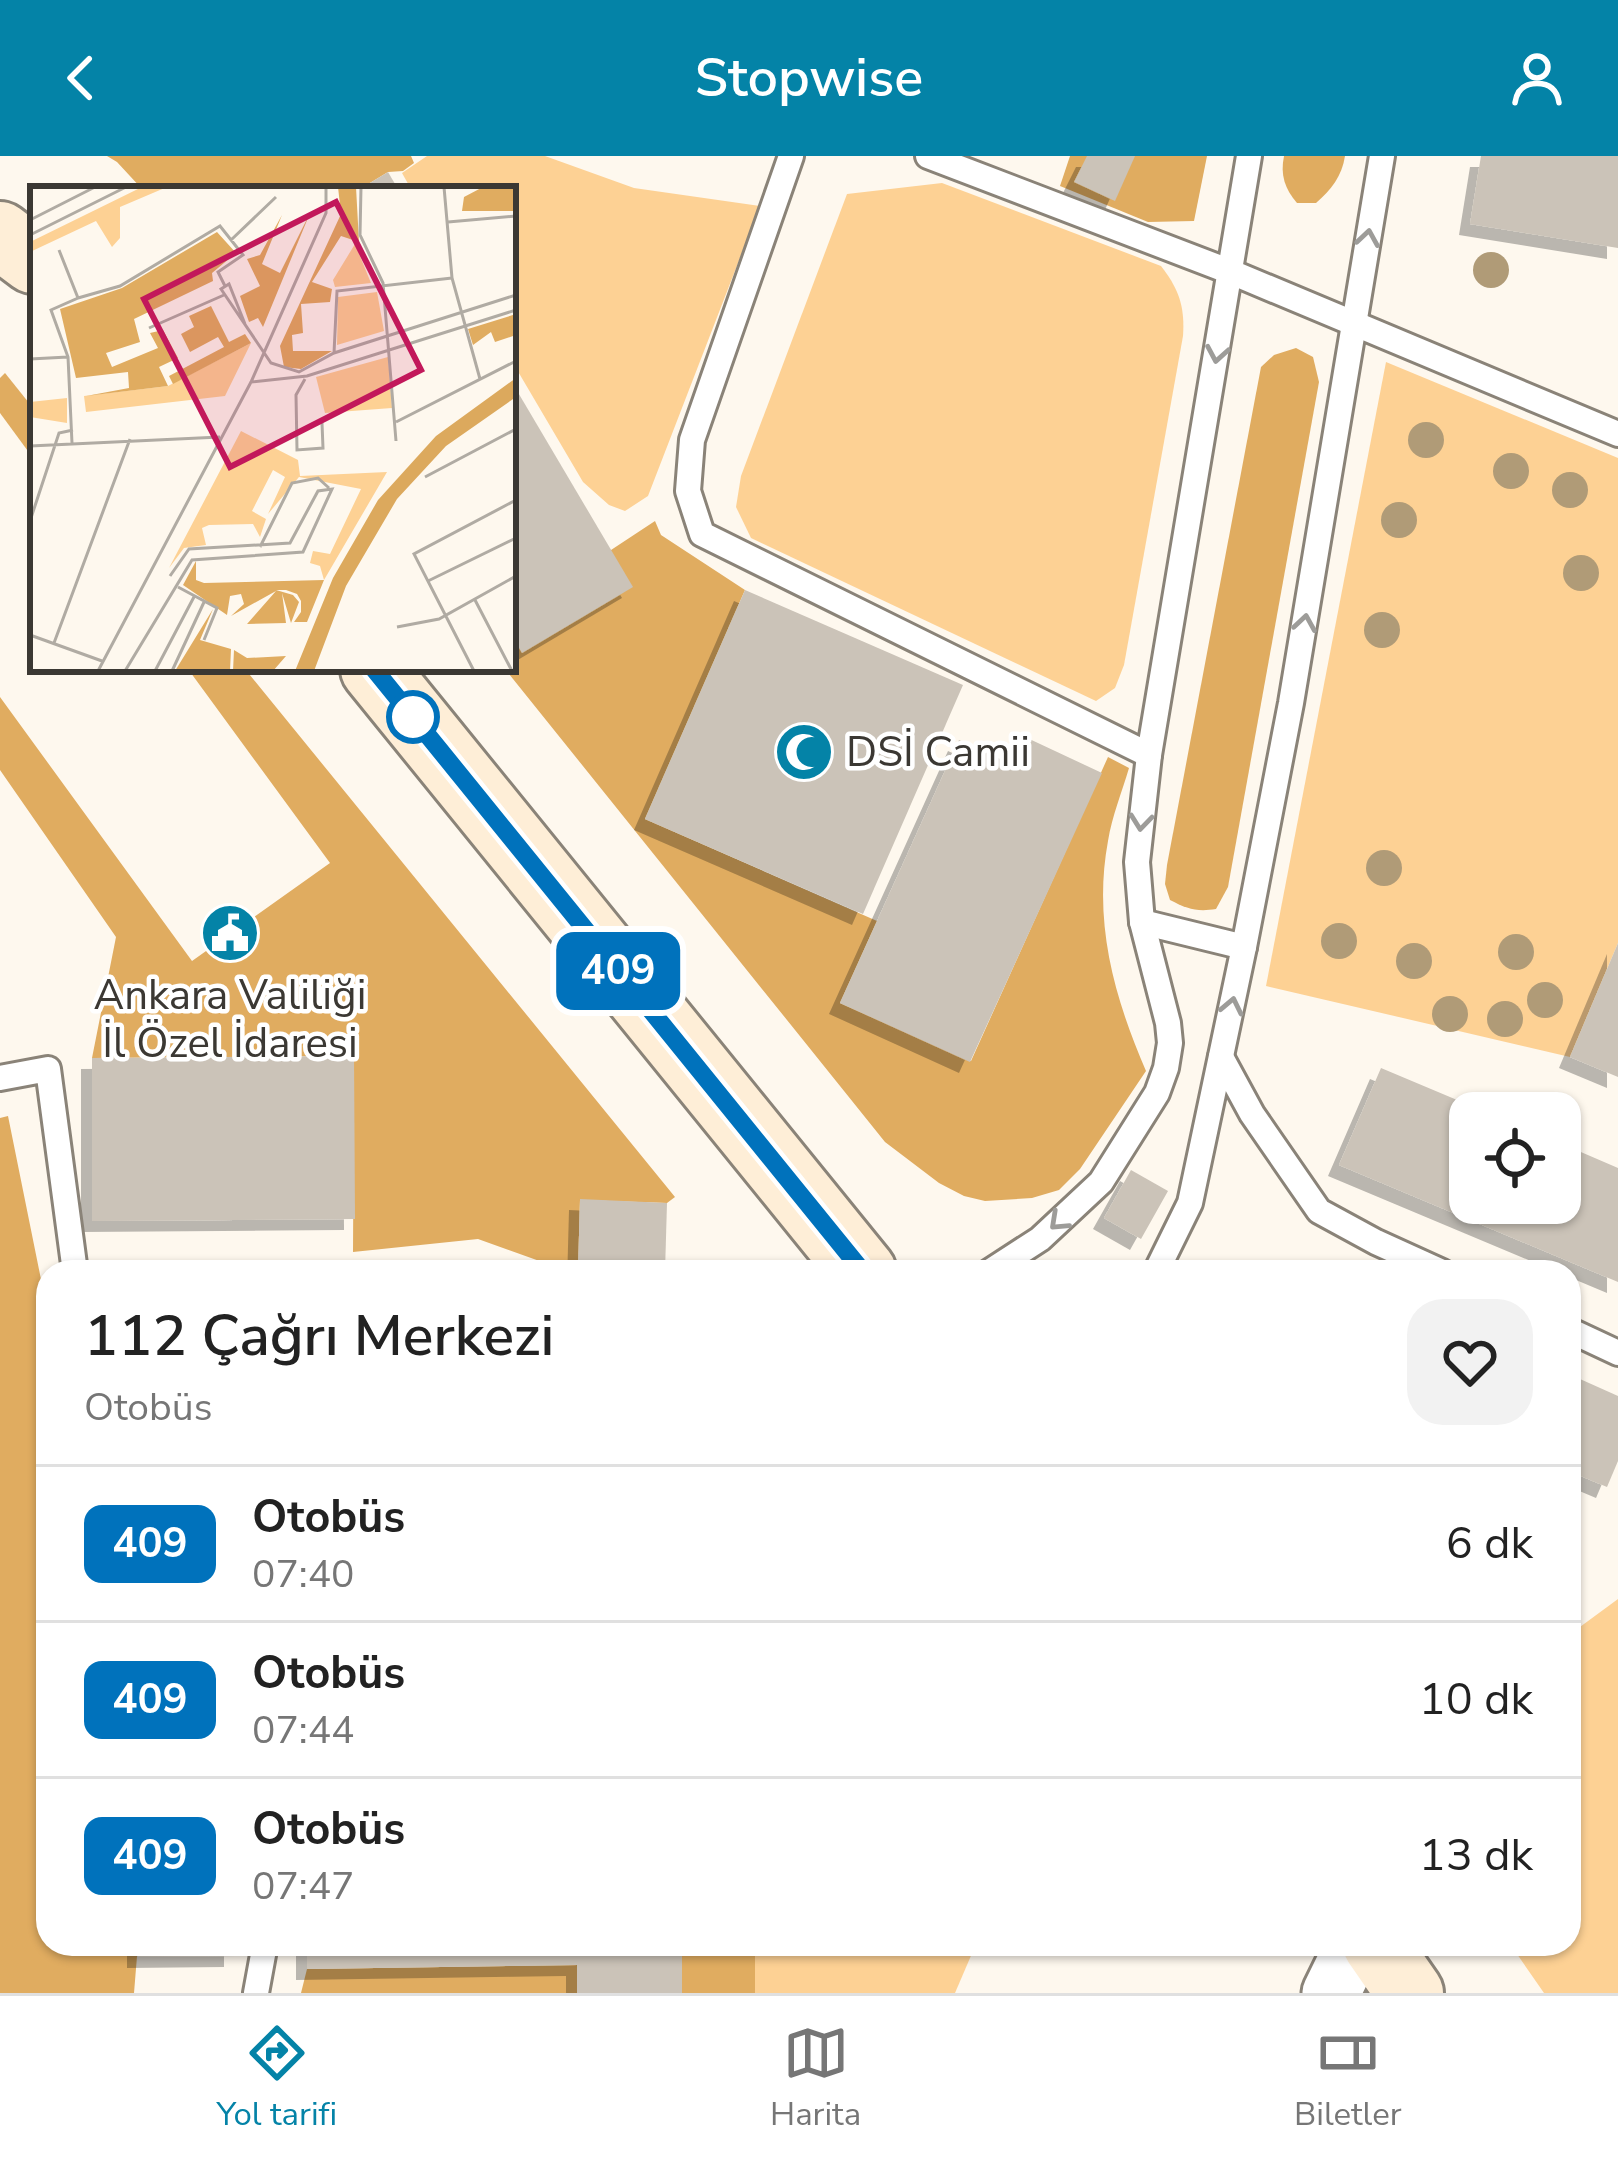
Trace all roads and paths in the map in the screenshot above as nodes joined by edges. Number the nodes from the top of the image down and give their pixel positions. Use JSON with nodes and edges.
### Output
{"nodes":[{"id":1,"x":791,"y":156,"type":"edge"},
{"id":2,"x":928,"y":156,"type":"edge"},
{"id":3,"x":1249,"y":156,"type":"edge"},
{"id":4,"x":1382,"y":156,"type":"edge"},
{"id":5,"x":0,"y":235,"type":"edge"},
{"id":6,"x":30,"y":258,"type":"edge"},
{"id":7,"x":1231,"y":272,"type":"junction"},
{"id":8,"x":1354,"y":322,"type":"junction"},
{"id":9,"x":1618,"y":434,"type":"edge"},
{"id":10,"x":376,"y":672,"type":"edge"},
{"id":11,"x":1149,"y":755,"type":"junction"},
{"id":12,"x":1142,"y":922,"type":"junction"},
{"id":13,"x":1244,"y":947,"type":"junction"},
{"id":14,"x":1221,"y":1057,"type":"junction"},
{"id":15,"x":0,"y":1078,"type":"edge"},
{"id":16,"x":73,"y":1260,"type":"edge"},
{"id":17,"x":853,"y":1260,"type":"edge"},
{"id":18,"x":1008,"y":1260,"type":"edge"},
{"id":19,"x":1162,"y":1260,"type":"edge"},
{"id":20,"x":1416,"y":1260,"type":"edge"},
{"id":21,"x":1581,"y":1336,"type":"edge"},
{"id":22,"x":1618,"y":1353,"type":"edge"},
{"id":23,"x":263,"y":1956,"type":"edge"},
{"id":24,"x":1348,"y":1956,"type":"edge"},
{"id":25,"x":1384,"y":1956,"type":"edge"},
{"id":26,"x":256,"y":1993,"type":"edge"},
{"id":27,"x":1331,"y":1993,"type":"edge"},
{"id":28,"x":1410,"y":1993,"type":"edge"}],
"edges":[{"from":1,"to":11,"type":"lane"},
{"from":2,"to":7,"type":"lane"},
{"from":3,"to":7,"type":"lane"},
{"from":8,"to":4,"type":"lane","one_way":true},
{"from":5,"to":6,"type":"main road"},
{"from":7,"to":8,"type":"lane"},
{"from":7,"to":11,"type":"lane","one_way":true},
{"from":8,"to":9,"type":"lane"},
{"from":13,"to":8,"type":"lane","one_way":true},
{"from":10,"to":17,"type":"main road"},
{"from":11,"to":12,"type":"lane","one_way":true},
{"from":12,"to":13,"type":"lane"},
{"from":12,"to":18,"type":"lane","one_way":true},
{"from":14,"to":13,"type":"lane","one_way":true},
{"from":14,"to":19,"type":"lane"},
{"from":14,"to":20,"type":"lane"},
{"from":15,"to":16,"type":"lane"},
{"from":21,"to":22,"type":"lane"},
{"from":23,"to":26,"type":"lane"},
{"from":24,"to":27,"type":"street"},
{"from":25,"to":28,"type":"main road"}]}
